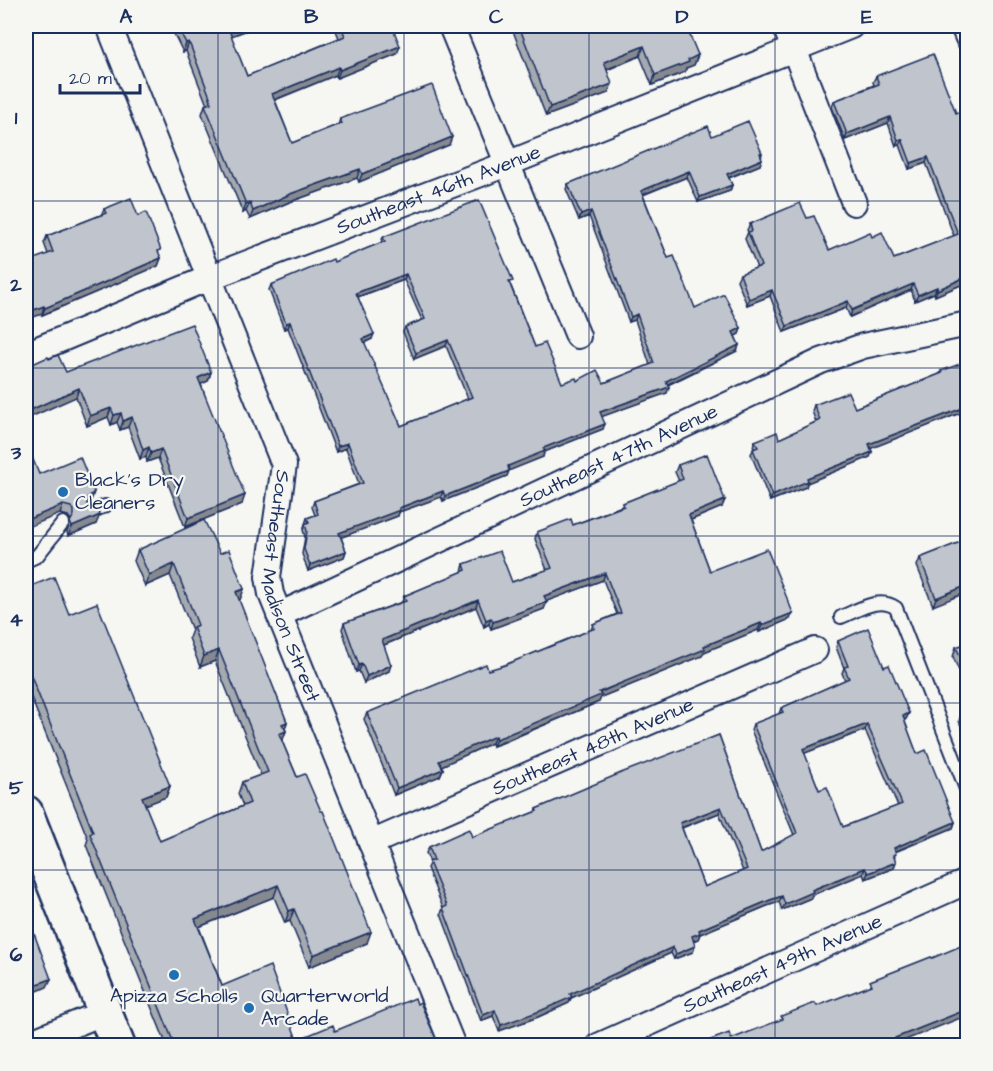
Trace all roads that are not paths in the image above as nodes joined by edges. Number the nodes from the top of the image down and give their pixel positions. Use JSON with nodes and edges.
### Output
{"nodes":[{"id":1,"x":109,"y":26,"type":"edge"},
{"id":2,"x":451,"y":26,"type":"edge"},
{"id":3,"x":785,"y":26,"type":"edge"},
{"id":4,"x":851,"y":26,"type":"edge"},
{"id":5,"x":963,"y":26,"type":"edge"},
{"id":6,"x":968,"y":38,"type":"edge"},
{"id":7,"x":794,"y":48,"type":"junction"},
{"id":8,"x":507,"y":164,"type":"junction"},
{"id":9,"x":854,"y":203,"type":"dead end"},
{"id":10,"x":211,"y":277,"type":"junction"},
{"id":11,"x":968,"y":324,"type":"edge"},
{"id":12,"x":578,"y":336,"type":"dead end"},
{"id":13,"x":26,"y":354,"type":"edge"},
{"id":14,"x":105,"y":506,"type":"dead end"},
{"id":15,"x":92,"y":512,"type":"edge"},
{"id":16,"x":63,"y":523,"type":"dead end"},
{"id":17,"x":26,"y":561,"type":"edge"},
{"id":18,"x":279,"y":615,"type":"junction"},
{"id":19,"x":841,"y":617,"type":"dead end"},
{"id":20,"x":815,"y":651,"type":"dead end"},
{"id":21,"x":968,"y":794,"type":"edge"},
{"id":22,"x":26,"y":813,"type":"edge"},
{"id":23,"x":371,"y":843,"type":"junction"},
{"id":24,"x":968,"y":881,"type":"edge"},
{"id":25,"x":105,"y":1012,"type":"junction"},
{"id":26,"x":26,"y":1044,"type":"edge"},
{"id":27,"x":118,"y":1046,"type":"edge"},
{"id":28,"x":453,"y":1046,"type":"edge"},
{"id":29,"x":598,"y":1046,"type":"edge"}],
"edges":[{"from":1,"to":10,"type":"street","name":"Southeast Madison Street"},
{"from":2,"to":8,"type":"street"},
{"from":3,"to":7,"type":"street"},
{"from":4,"to":7,"type":"street","name":"Southeast 46th Avenue"},
{"from":5,"to":6,"type":"street"},
{"from":7,"to":8,"type":"street","name":"Southeast 46th Avenue"},
{"from":7,"to":9,"type":"street"},
{"from":8,"to":10,"type":"street","name":"Southeast 46th Avenue"},
{"from":8,"to":12,"type":"street"},
{"from":10,"to":13,"type":"street","name":"Southeast 46th Avenue"},
{"from":10,"to":18,"type":"street","name":"Southeast Madison Street"},
{"from":11,"to":18,"type":"street","name":"Southeast 47th Avenue"},
{"from":14,"to":15,"type":"lane"},
{"from":16,"to":17,"type":"lane"},
{"from":18,"to":23,"type":"street","name":"Southeast Madison Street"},
{"from":19,"to":21,"type":"lane"},
{"from":20,"to":23,"type":"street","name":"Southeast 48th Avenue"},
{"from":22,"to":25,"type":"main road"},
{"from":23,"to":28,"type":"street","name":"Southeast Madison Street"},
{"from":24,"to":29,"type":"street","name":"Southeast 49th Avenue"},
{"from":25,"to":26,"type":"street"},
{"from":25,"to":27,"type":"main road"}]}
